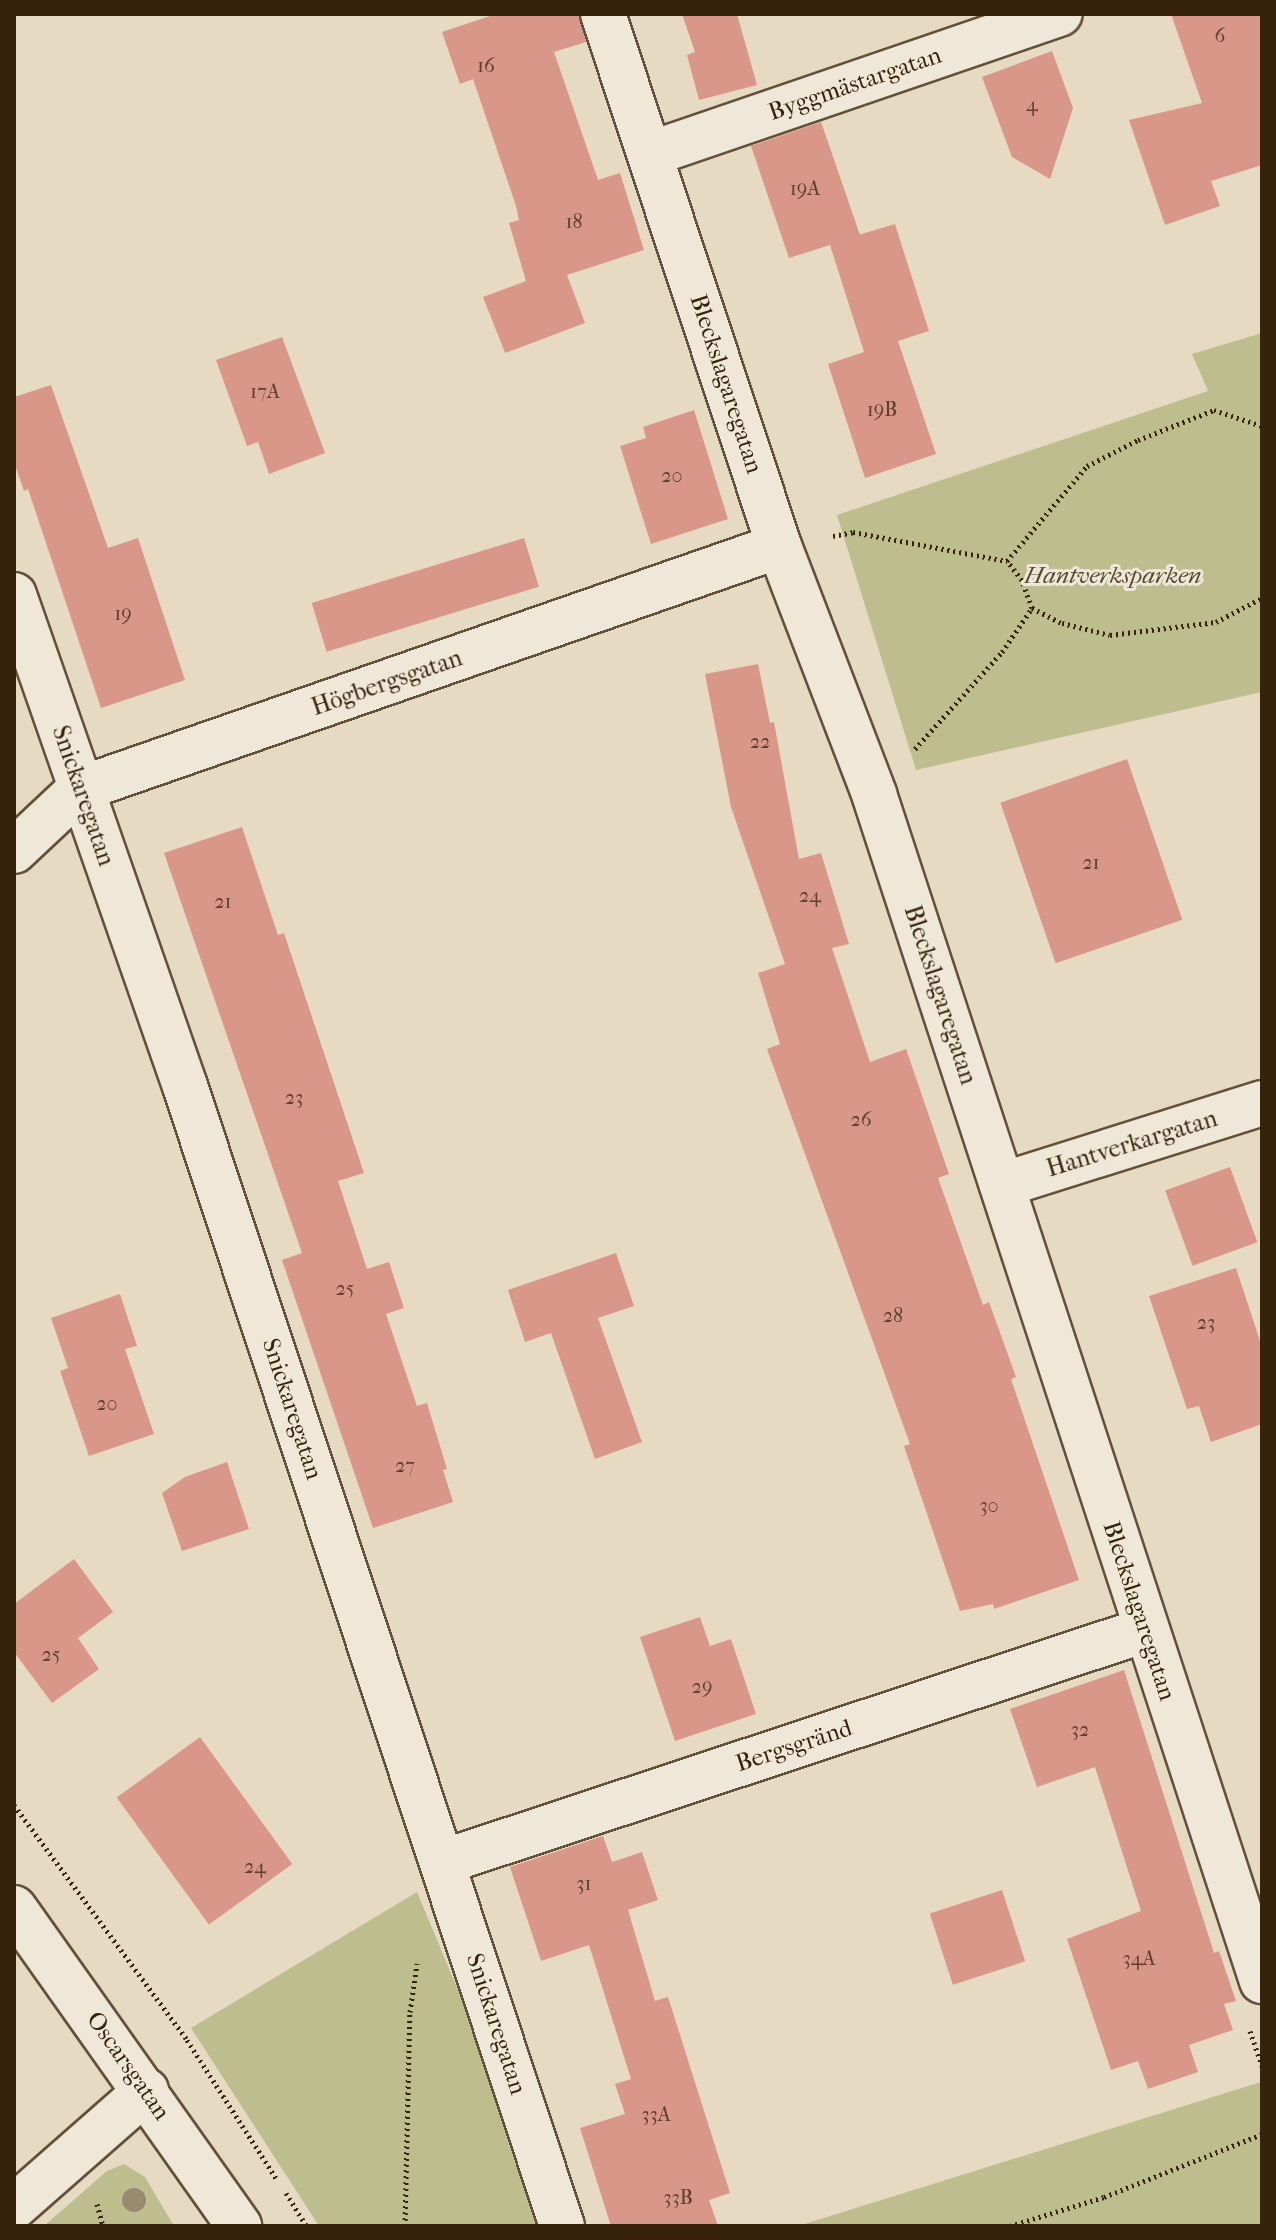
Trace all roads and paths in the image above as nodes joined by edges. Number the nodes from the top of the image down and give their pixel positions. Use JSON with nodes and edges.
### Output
{"nodes":[{"id":1,"x":603,"y":14,"type":"edge"},
{"id":2,"x":1060,"y":14,"type":"edge"},
{"id":3,"x":650,"y":154,"type":"junction"},
{"id":4,"x":1262,"y":426,"type":"edge"},
{"id":5,"x":779,"y":546,"type":"junction"},
{"id":6,"x":1007,"y":561,"type":"junction"},
{"id":7,"x":14,"y":595,"type":"edge"},
{"id":8,"x":1262,"y":598,"type":"edge"},
{"id":9,"x":1032,"y":608,"type":"junction"},
{"id":10,"x":80,"y":789,"type":"junction"},
{"id":11,"x":874,"y":794,"type":"junction"},
{"id":12,"x":14,"y":851,"type":"edge"},
{"id":13,"x":1262,"y":1103,"type":"edge"},
{"id":14,"x":1002,"y":1185,"type":"junction"},
{"id":15,"x":1145,"y":1630,"type":"junction"},
{"id":16,"x":14,"y":1805,"type":"edge"},
{"id":17,"x":443,"y":1862,"type":"junction"},
{"id":18,"x":14,"y":1908,"type":"edge"},
{"id":19,"x":417,"y":1959,"type":"dead end"},
{"id":20,"x":1262,"y":1981,"type":"edge"},
{"id":21,"x":146,"y":2091,"type":"junction"},
{"id":22,"x":1262,"y":2134,"type":"edge"},
{"id":23,"x":14,"y":2207,"type":"edge"},
{"id":24,"x":239,"y":2226,"type":"edge"},
{"id":25,"x":307,"y":2226,"type":"edge"},
{"id":26,"x":405,"y":2226,"type":"edge"},
{"id":27,"x":562,"y":2226,"type":"edge"},
{"id":28,"x":1010,"y":2226,"type":"edge"}],
"edges":[{"from":1,"to":3,"type":"street","name":"Bleckslagaregatan"},
{"from":2,"to":3,"type":"street","name":"Byggmästargatan"},
{"from":3,"to":5,"type":"street","name":"Bleckslagaregatan"},
{"from":4,"to":6,"type":"path"},
{"from":5,"to":6,"type":"path"},
{"from":5,"to":10,"type":"street","name":"Högbergsgatan"},
{"from":5,"to":11,"type":"street","name":"Bleckslagaregatan"},
{"from":6,"to":9,"type":"path"},
{"from":7,"to":10,"type":"street","name":"Snickaregatan"},
{"from":8,"to":9,"type":"path"},
{"from":9,"to":11,"type":"path"},
{"from":10,"to":12,"type":"street","name":"Högbergsgatan"},
{"from":10,"to":17,"type":"street","name":"Snickaregatan"},
{"from":11,"to":14,"type":"street","name":"Bleckslagaregatan"},
{"from":13,"to":14,"type":"street","name":"Hantverkargatan"},
{"from":14,"to":15,"type":"street","name":"Bleckslagaregatan"},
{"from":15,"to":17,"type":"street","name":"Bergsgränd"},
{"from":15,"to":20,"type":"street","name":"Bleckslagaregatan"},
{"from":16,"to":25,"type":"path"},
{"from":17,"to":27,"type":"street","name":"Snickaregatan"},
{"from":18,"to":21,"type":"street","name":"Oscarsgatan"},
{"from":19,"to":26,"type":"path"},
{"from":21,"to":23,"type":"street"},
{"from":21,"to":24,"type":"street","name":"Oscarsgatan"},
{"from":22,"to":28,"type":"path"}]}
